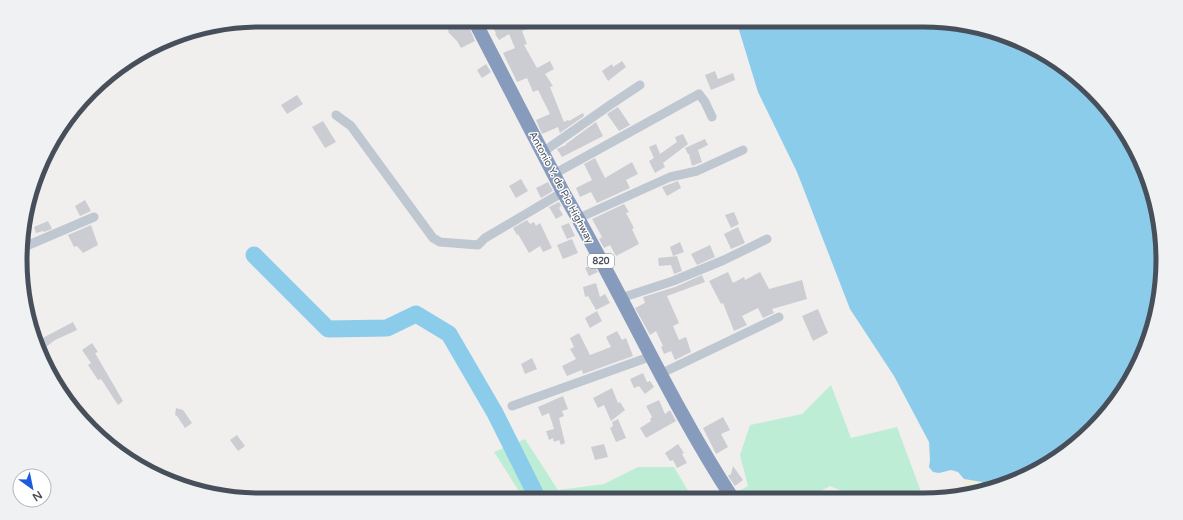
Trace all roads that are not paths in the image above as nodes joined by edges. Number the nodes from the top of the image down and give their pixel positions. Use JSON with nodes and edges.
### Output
{"nodes":[{"id":1,"x":478,"y":27,"type":"edge"},
{"id":2,"x":640,"y":85,"type":"dead end"},
{"id":3,"x":336,"y":115,"type":"dead end"},
{"id":4,"x":712,"y":117,"type":"dead end"},
{"id":5,"x":743,"y":150,"type":"dead end"},
{"id":6,"x":543,"y":152,"type":"junction"},
{"id":7,"x":554,"y":174,"type":"junction"},
{"id":8,"x":563,"y":192,"type":"junction"},
{"id":9,"x":94,"y":217,"type":"dead end"},
{"id":10,"x":579,"y":218,"type":"junction"},
{"id":11,"x":767,"y":239,"type":"dead end"},
{"id":12,"x":27,"y":246,"type":"edge"},
{"id":13,"x":620,"y":298,"type":"junction"},
{"id":14,"x":779,"y":317,"type":"dead end"},
{"id":15,"x":652,"y":356,"type":"junction"},
{"id":16,"x":660,"y":374,"type":"junction"},
{"id":17,"x":512,"y":406,"type":"dead end"},
{"id":18,"x":729,"y":493,"type":"edge"}],
"edges":[{"from":1,"to":6,"type":"highway","name":"Antonio Y. de Pio Highway","number":"820"},
{"from":2,"to":6,"type":"street"},
{"from":3,"to":8,"type":"street"},
{"from":4,"to":7,"type":"street"},
{"from":5,"to":10,"type":"street"},
{"from":6,"to":7,"type":"highway","name":"Antonio Y. de Pio Highway","number":"820"},
{"from":7,"to":8,"type":"highway","name":"Antonio Y. de Pio Highway","number":"820"},
{"from":8,"to":10,"type":"highway","name":"Antonio Y. de Pio Highway","number":"820"},
{"from":9,"to":12,"type":"street"},
{"from":10,"to":13,"type":"highway","name":"Antonio Y. de Pio Highway","number":"820"},
{"from":11,"to":13,"type":"street"},
{"from":13,"to":15,"type":"highway","name":"Antonio Y. de Pio Highway","number":"820"},
{"from":14,"to":16,"type":"street"},
{"from":15,"to":16,"type":"highway","name":"Antonio Y. de Pio Highway","number":"820"},
{"from":15,"to":17,"type":"street"},
{"from":16,"to":18,"type":"highway","name":"Antonio Y. de Pio Highway","number":"820"}]}
